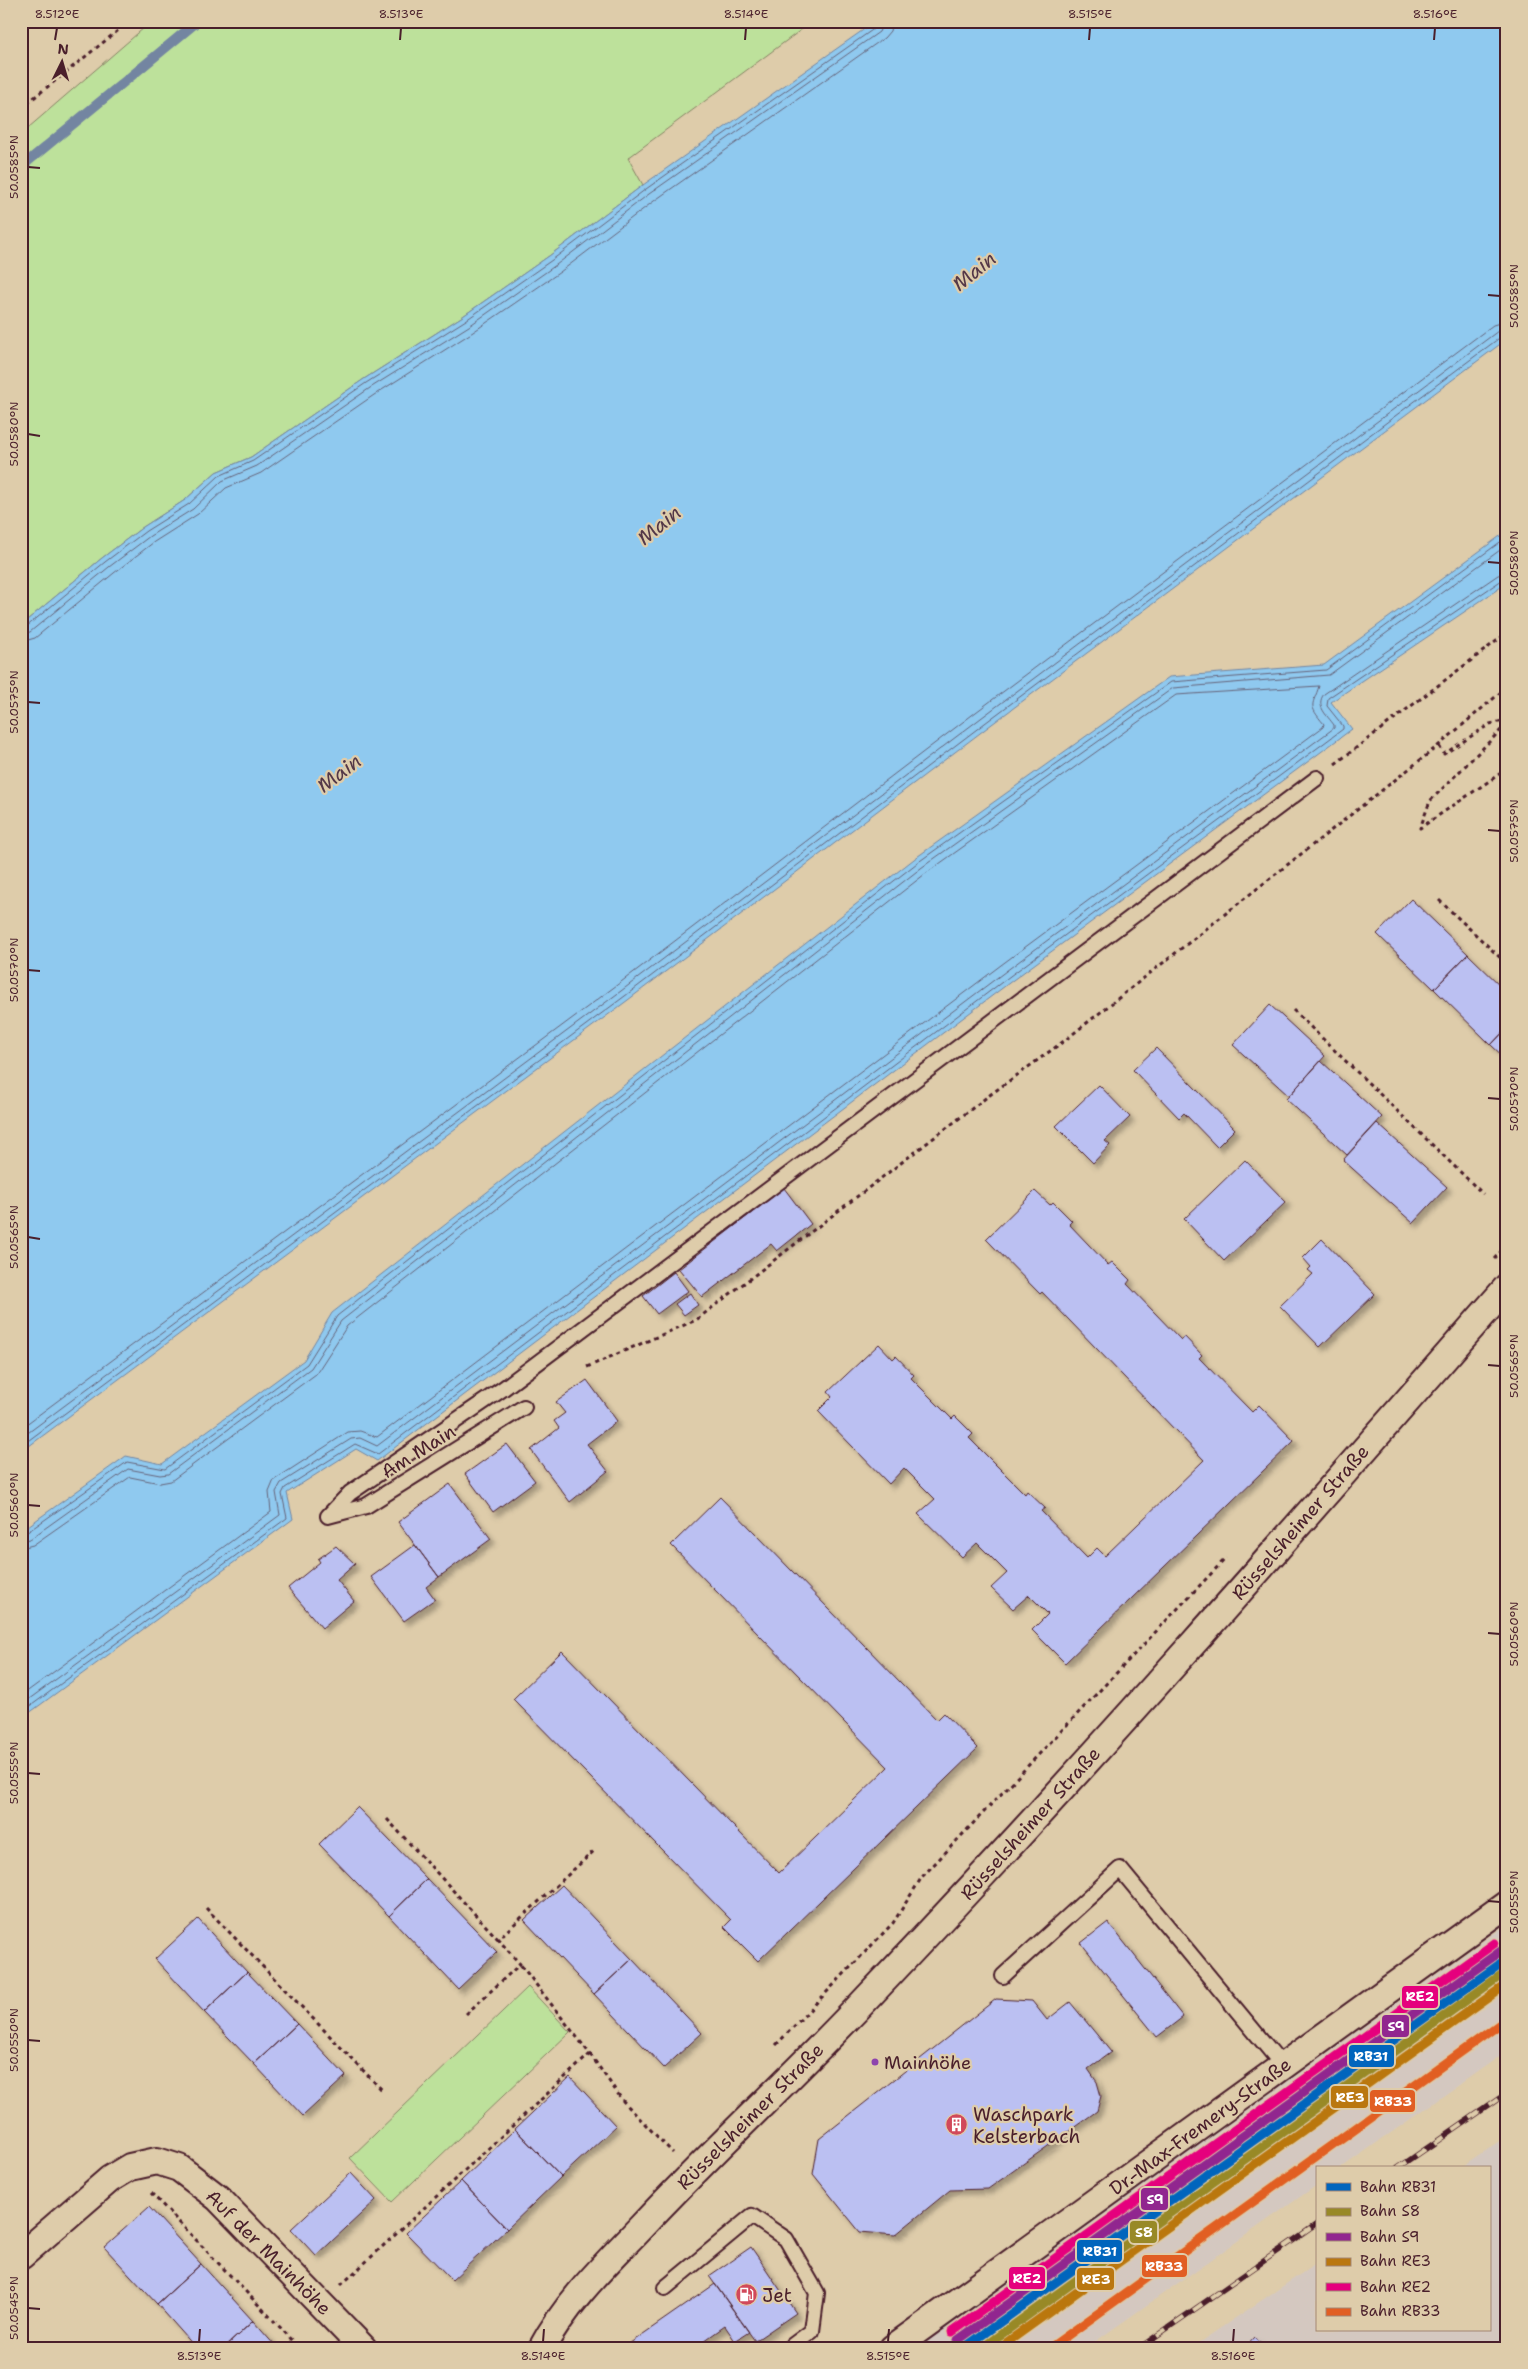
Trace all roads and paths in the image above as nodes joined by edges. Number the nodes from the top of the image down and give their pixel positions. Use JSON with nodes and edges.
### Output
{"nodes":[{"id":1,"x":130,"y":21,"type":"edge"},
{"id":2,"x":21,"y":108,"type":"edge"},
{"id":3,"x":1507,"y":633,"type":"edge"},
{"id":4,"x":1507,"y":687,"type":"edge"},
{"id":5,"x":1507,"y":720,"type":"edge"},
{"id":6,"x":1507,"y":724,"type":"edge"},
{"id":7,"x":1438,"y":746,"type":"junction"},
{"id":8,"x":1507,"y":769,"type":"edge"},
{"id":9,"x":1317,"y":778,"type":"joint"},
{"id":10,"x":1439,"y":900,"type":"dead end"},
{"id":11,"x":1507,"y":964,"type":"edge"},
{"id":12,"x":1293,"y":1010,"type":"dead end"},
{"id":13,"x":1483,"y":1194,"type":"dead end"},
{"id":14,"x":1507,"y":1245,"type":"edge"},
{"id":15,"x":1494,"y":1260,"type":"dead end"},
{"id":16,"x":1507,"y":1288,"type":"edge"},
{"id":17,"x":587,"y":1367,"type":"dead end"},
{"id":18,"x":524,"y":1407,"type":"dead end"},
{"id":19,"x":1229,"y":1555,"type":"dead end"},
{"id":20,"x":387,"y":1819,"type":"dead end"},
{"id":21,"x":595,"y":1850,"type":"dead end"},
{"id":22,"x":1507,"y":1904,"type":"edge"},
{"id":23,"x":206,"y":1908,"type":"dead end"},
{"id":24,"x":498,"y":1939,"type":"junction"},
{"id":25,"x":520,"y":1964,"type":"junction"},
{"id":26,"x":1003,"y":1976,"type":"dead end"},
{"id":27,"x":466,"y":2014,"type":"dead end"},
{"id":28,"x":776,"y":2045,"type":"dead end"},
{"id":29,"x":590,"y":2054,"type":"junction"},
{"id":30,"x":1283,"y":2066,"type":"junction"},
{"id":31,"x":384,"y":2092,"type":"dead end"},
{"id":32,"x":130,"y":2167,"type":"junction"},
{"id":33,"x":694,"y":2172,"type":"junction"},
{"id":34,"x":21,"y":2256,"type":"edge"},
{"id":35,"x":665,"y":2288,"type":"dead end"},
{"id":36,"x":320,"y":2304,"type":"junction"},
{"id":37,"x":311,"y":2348,"type":"edge"},
{"id":38,"x":363,"y":2348,"type":"edge"},
{"id":39,"x":542,"y":2348,"type":"edge"},
{"id":40,"x":789,"y":2348,"type":"edge"},
{"id":41,"x":894,"y":2348,"type":"edge"}],
"edges":[{"from":1,"to":2,"type":"path"},
{"from":3,"to":9,"type":"path"},
{"from":4,"to":7,"type":"path"},
{"from":5,"to":7,"type":"path"},
{"from":6,"to":8,"type":"path"},
{"from":7,"to":17,"type":"path"},
{"from":9,"to":18,"type":"lane","name":"Am Main"},
{"from":10,"to":11,"type":"path"},
{"from":12,"to":13,"type":"path"},
{"from":14,"to":15,"type":"path"},
{"from":16,"to":33,"type":"street","name":"Rüsselsheimer Straße"},
{"from":19,"to":28,"type":"path"},
{"from":20,"to":24,"type":"path"},
{"from":21,"to":24,"type":"path"},
{"from":22,"to":30,"type":"street","name":"Dr.-Max-Fremery-Straße"},
{"from":23,"to":31,"type":"path"},
{"from":24,"to":25,"type":"path"},
{"from":25,"to":27,"type":"path"},
{"from":25,"to":29,"type":"path"},
{"from":26,"to":30,"type":"lane"},
{"from":29,"to":33,"type":"path"},
{"from":29,"to":36,"type":"path"},
{"from":30,"to":41,"type":"street","name":"Dr.-Max-Fremery-Straße"},
{"from":32,"to":34,"type":"street","name":"Auf der Mainhöhe"},
{"from":32,"to":36,"type":"street","name":"Auf der Mainhöhe"},
{"from":32,"to":37,"type":"path"},
{"from":33,"to":39,"type":"street","name":"Rüsselsheimer Straße"},
{"from":35,"to":40,"type":"lane"},
{"from":36,"to":38,"type":"street","name":"Auf der Mainhöhe"}]}
